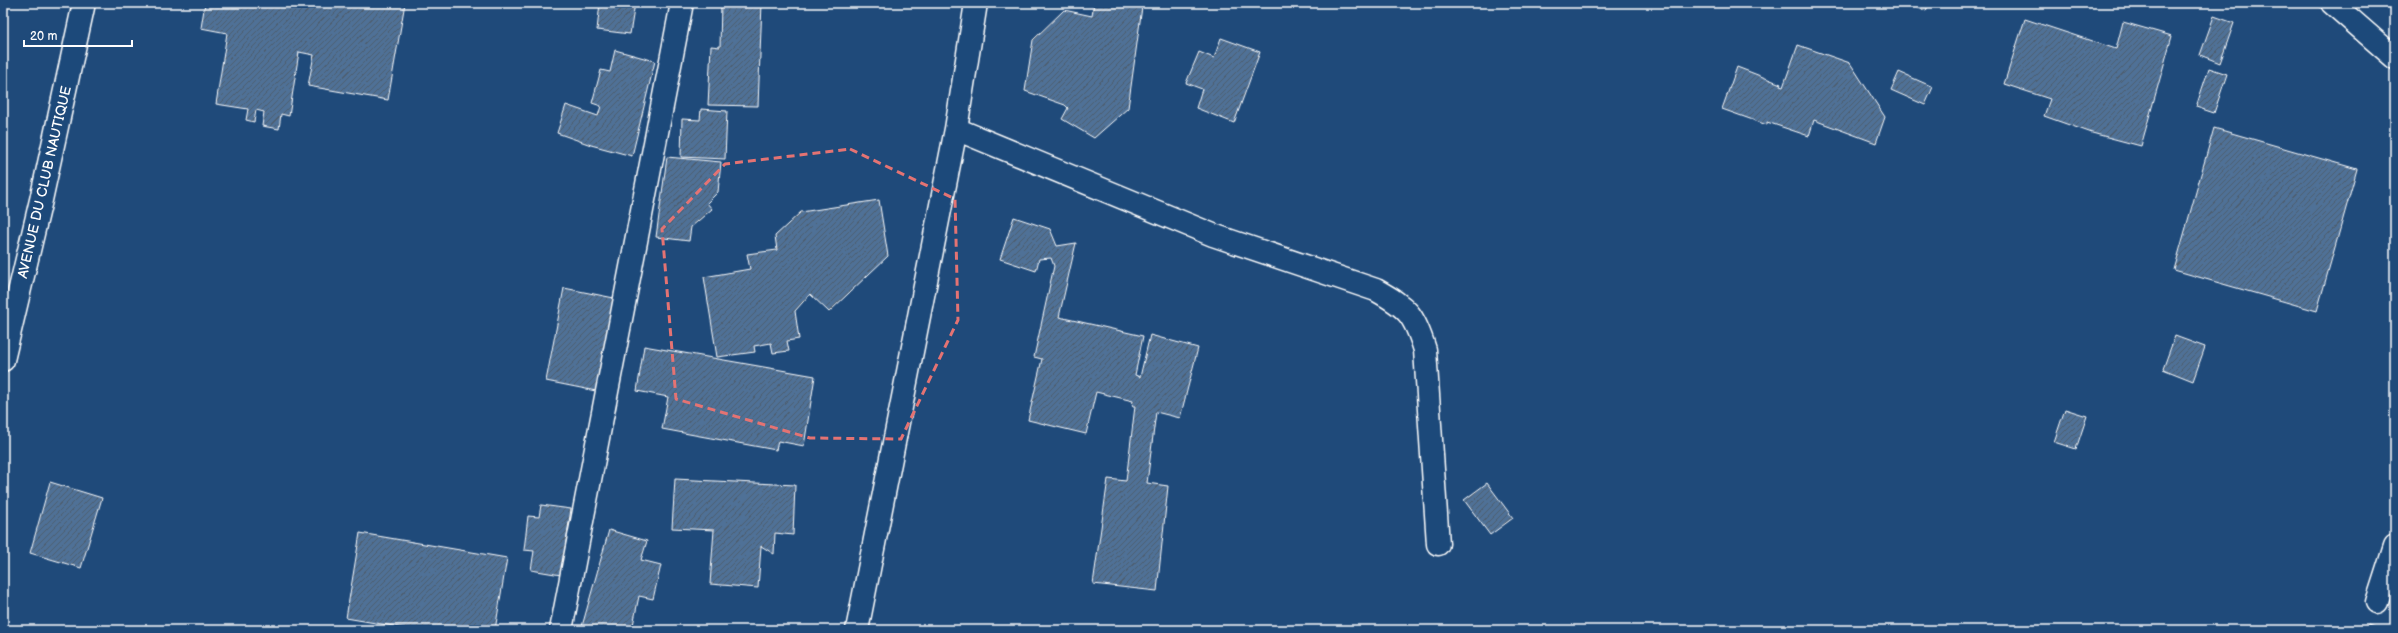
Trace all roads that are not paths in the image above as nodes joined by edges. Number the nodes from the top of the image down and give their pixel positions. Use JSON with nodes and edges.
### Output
{"nodes":[{"id":1,"x":84,"y":3,"type":"edge"},
{"id":2,"x":682,"y":3,"type":"edge"},
{"id":3,"x":976,"y":3,"type":"edge"},
{"id":4,"x":2332,"y":3,"type":"edge"},
{"id":5,"x":2395,"y":58,"type":"edge"},
{"id":6,"x":956,"y":130,"type":"junction"},
{"id":7,"x":3,"y":360,"type":"edge"},
{"id":8,"x":1438,"y":544,"type":"dead end"},
{"id":9,"x":2395,"y":546,"type":"edge"},
{"id":10,"x":2377,"y":602,"type":"dead end"},
{"id":11,"x":560,"y":630,"type":"edge"},
{"id":12,"x":857,"y":630,"type":"edge"}],
"edges":[{"from":1,"to":7,"type":"street","name":"AVENUE DU CLUB NAUTIQUE"},
{"from":2,"to":11,"type":"street"},
{"from":3,"to":6,"type":"street"},
{"from":4,"to":5,"type":"street"},
{"from":6,"to":8,"type":"street"},
{"from":6,"to":12,"type":"street"},
{"from":9,"to":10,"type":"street"}]}
